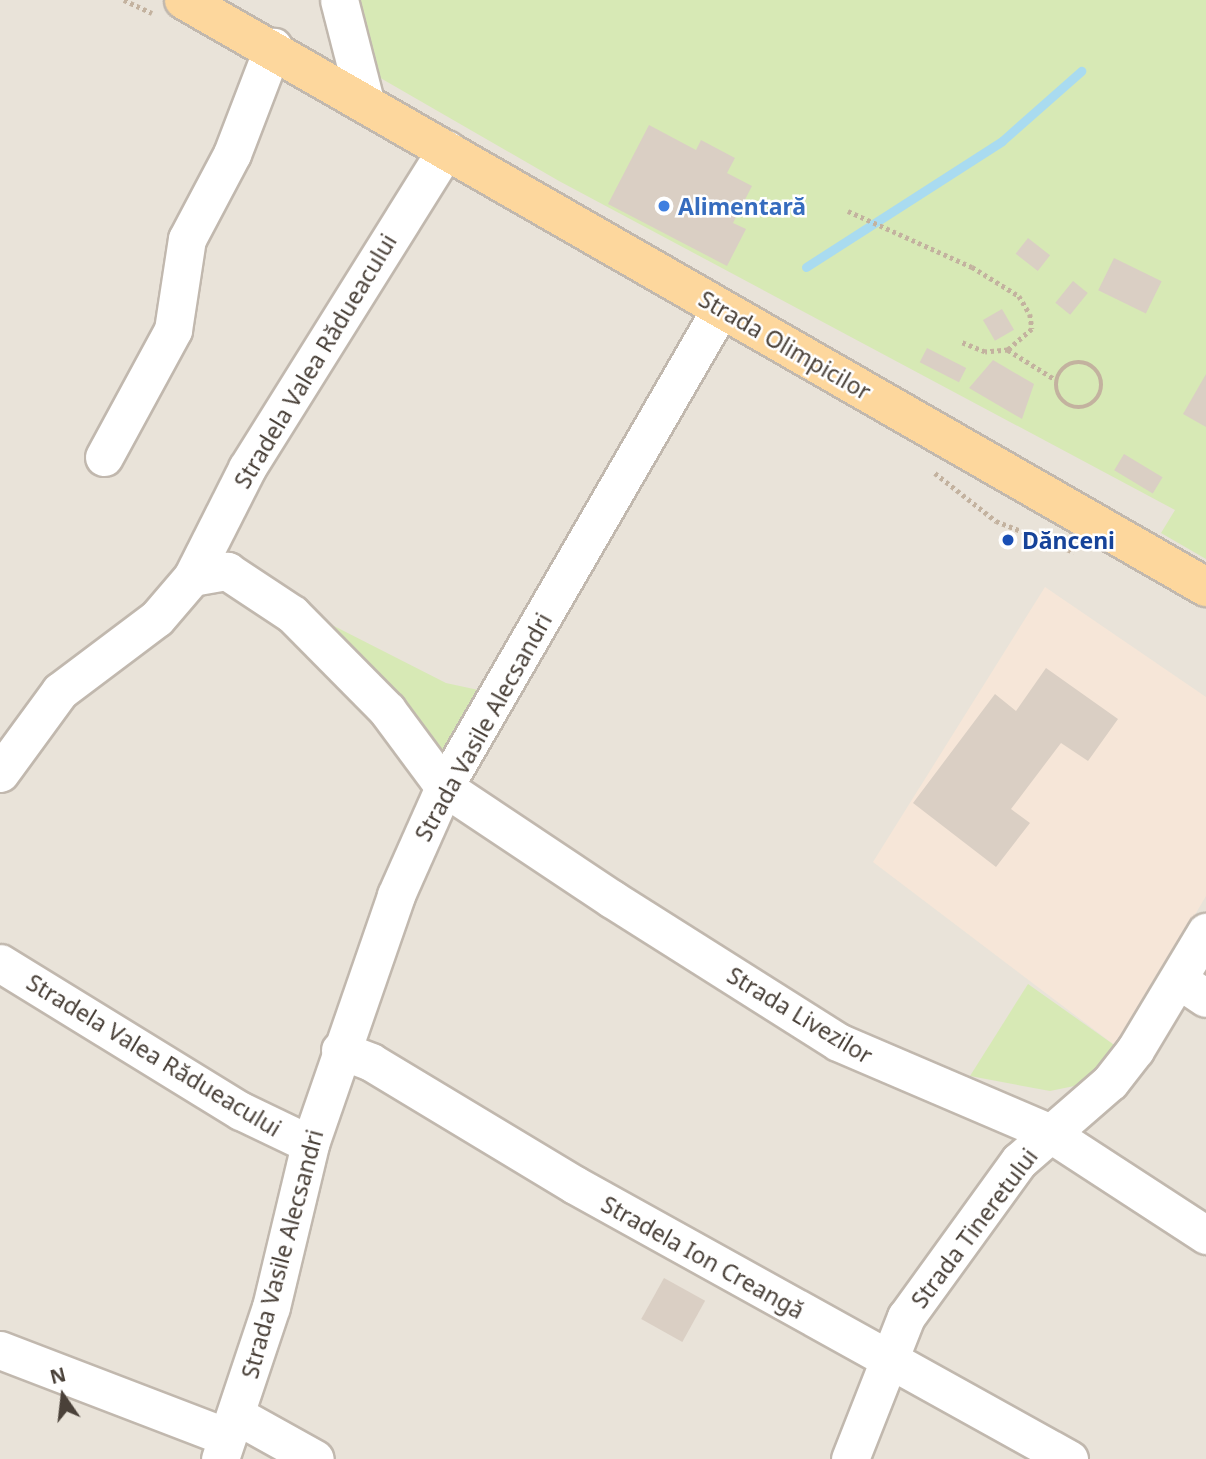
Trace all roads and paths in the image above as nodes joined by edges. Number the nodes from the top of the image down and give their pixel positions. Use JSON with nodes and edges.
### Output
{"nodes":[{"id":1,"x":184,"y":0,"type":"edge"},
{"id":2,"x":339,"y":0,"type":"edge"},
{"id":3,"x":273,"y":47,"type":"junction"},
{"id":4,"x":365,"y":101,"type":"junction"},
{"id":5,"x":446,"y":149,"type":"junction"},
{"id":6,"x":848,"y":211,"type":"dead end"},
{"id":7,"x":721,"y":308,"type":"junction"},
{"id":8,"x":960,"y":342,"type":"dead end"},
{"id":9,"x":1008,"y":350,"type":"junction"},
{"id":10,"x":1056,"y":380,"type":"junction"},
{"id":11,"x":104,"y":457,"type":"dead end"},
{"id":12,"x":192,"y":577,"type":"junction"},
{"id":13,"x":1206,"y":587,"type":"edge"},
{"id":14,"x":0,"y":773,"type":"edge"},
{"id":15,"x":444,"y":787,"type":"junction"},
{"id":16,"x":1206,"y":932,"type":"edge"},
{"id":17,"x":0,"y":963,"type":"edge"},
{"id":18,"x":1192,"y":989,"type":"edge"},
{"id":19,"x":340,"y":1051,"type":"junction"},
{"id":20,"x":1048,"y":1132,"type":"junction"},
{"id":21,"x":310,"y":1144,"type":"junction"},
{"id":22,"x":1206,"y":1235,"type":"edge"},
{"id":23,"x":0,"y":1350,"type":"edge"},
{"id":24,"x":887,"y":1361,"type":"junction"},
{"id":25,"x":228,"y":1437,"type":"edge"},
{"id":26,"x":854,"y":1455,"type":"edge"},
{"id":27,"x":315,"y":1459,"type":"edge"},
{"id":28,"x":1069,"y":1459,"type":"edge"}],
"edges":[{"from":1,"to":3,"type":"main road","name":"Strada Olimpicilor"},
{"from":2,"to":4,"type":"street"},
{"from":3,"to":4,"type":"main road","name":"Strada Olimpicilor"},
{"from":3,"to":11,"type":"street"},
{"from":4,"to":5,"type":"main road","name":"Strada Olimpicilor"},
{"from":5,"to":7,"type":"main road","name":"Strada Olimpicilor"},
{"from":5,"to":12,"type":"street","name":"Stradela Valea Rădueacului"},
{"from":6,"to":9,"type":"path"},
{"from":7,"to":13,"type":"main road","name":"Strada Olimpicilor"},
{"from":7,"to":15,"type":"street","name":"Strada Vasile Alecsandri"},
{"from":8,"to":9,"type":"path"},
{"from":9,"to":10,"type":"path"},
{"from":10,"to":10,"type":"path"},
{"from":12,"to":14,"type":"street","name":"Stradela Valea Rădueacului"},
{"from":12,"to":15,"type":"street"},
{"from":15,"to":19,"type":"street","name":"Strada Vasile Alecsandri"},
{"from":15,"to":20,"type":"street","name":"Strada Livezilor"},
{"from":16,"to":18,"type":"street","name":"Strada Tineretului"},
{"from":17,"to":21,"type":"street","name":"Stradela Valea Rădueacului"},
{"from":18,"to":20,"type":"street","name":"Strada Tineretului"},
{"from":19,"to":21,"type":"street","name":"Strada Vasile Alecsandri"},
{"from":19,"to":24,"type":"street","name":"Stradela Ion Creangă"},
{"from":20,"to":22,"type":"street","name":"Strada Livezilor"},
{"from":20,"to":24,"type":"street","name":"Strada Tineretului"},
{"from":21,"to":25,"type":"street","name":"Strada Vasile Alecsandri"},
{"from":23,"to":25,"type":"street"},
{"from":24,"to":26,"type":"street","name":"Strada Tineretului"},
{"from":24,"to":28,"type":"street","name":"Stradela Ion Creangă"},
{"from":25,"to":27,"type":"street"}]}
